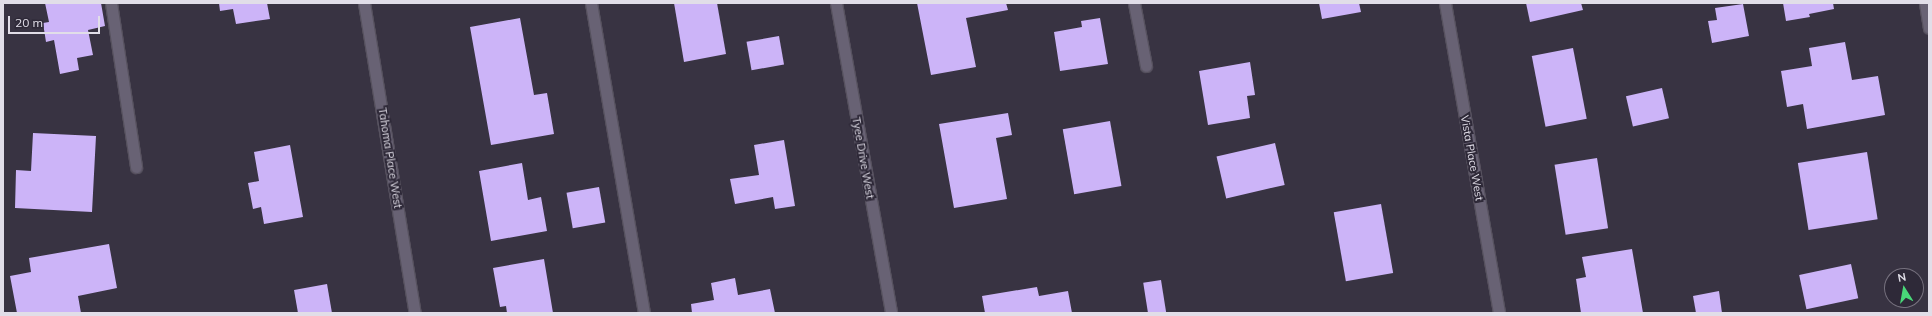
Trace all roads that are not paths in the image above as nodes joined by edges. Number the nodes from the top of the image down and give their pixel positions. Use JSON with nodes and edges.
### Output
{"nodes":[{"id":1,"x":111,"y":3,"type":"edge"},
{"id":2,"x":364,"y":3,"type":"edge"},
{"id":3,"x":591,"y":3,"type":"edge"},
{"id":4,"x":836,"y":3,"type":"edge"},
{"id":5,"x":1134,"y":3,"type":"edge"},
{"id":6,"x":1445,"y":3,"type":"edge"},
{"id":7,"x":1924,"y":3,"type":"edge"},
{"id":8,"x":1929,"y":28,"type":"edge"},
{"id":9,"x":1146,"y":66,"type":"dead end"},
{"id":10,"x":136,"y":167,"type":"dead end"},
{"id":11,"x":415,"y":313,"type":"edge"},
{"id":12,"x":644,"y":313,"type":"edge"},
{"id":13,"x":890,"y":313,"type":"edge"},
{"id":14,"x":1499,"y":313,"type":"edge"}],
"edges":[{"from":1,"to":10,"type":"street"},
{"from":2,"to":11,"type":"street","name":"Tahoma Place West"},
{"from":3,"to":12,"type":"street"},
{"from":4,"to":13,"type":"street","name":"Tyee Drive West"},
{"from":5,"to":9,"type":"street"},
{"from":6,"to":14,"type":"street","name":"Vista Place West"},
{"from":7,"to":8,"type":"street"}]}
